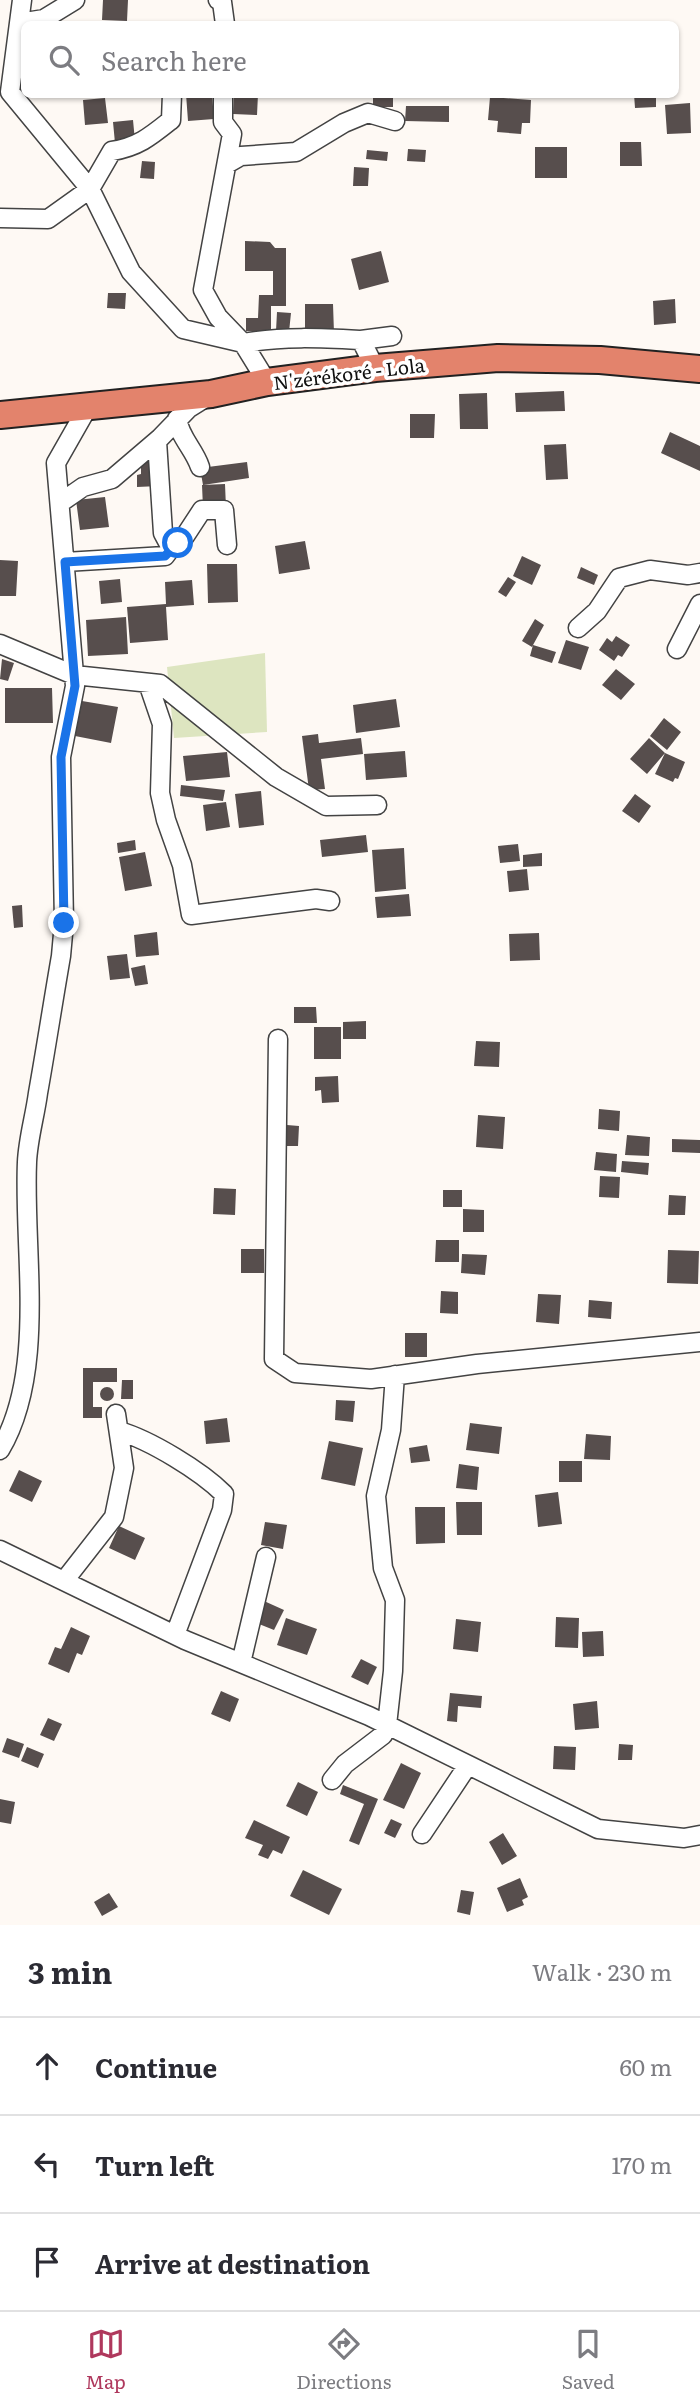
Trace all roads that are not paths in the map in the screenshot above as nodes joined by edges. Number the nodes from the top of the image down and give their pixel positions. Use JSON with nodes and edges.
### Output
{"nodes":[{"id":1,"x":22,"y":0,"type":"edge"},
{"id":2,"x":75,"y":0,"type":"edge"},
{"id":3,"x":218,"y":0,"type":"edge"},
{"id":4,"x":38,"y":20,"type":"junction"},
{"id":5,"x":32,"y":21,"type":"edge"},
{"id":6,"x":68,"y":21,"type":"dead end"},
{"id":7,"x":225,"y":21,"type":"edge"},
{"id":8,"x":19,"y":23,"type":"joint"},
{"id":9,"x":174,"y":98,"type":"edge"},
{"id":10,"x":223,"y":98,"type":"edge"},
{"id":11,"x":395,"y":121,"type":"dead end"},
{"id":12,"x":227,"y":164,"type":"junction"},
{"id":13,"x":90,"y":189,"type":"junction"},
{"id":14,"x":0,"y":218,"type":"edge"},
{"id":15,"x":392,"y":336,"type":"dead end"},
{"id":16,"x":361,"y":340,"type":"junction"},
{"id":17,"x":243,"y":343,"type":"junction"},
{"id":18,"x":375,"y":368,"type":"junction"},
{"id":19,"x":700,"y":369,"type":"edge"},
{"id":20,"x":267,"y":382,"type":"junction"},
{"id":21,"x":211,"y":394,"type":"junction"},
{"id":22,"x":89,"y":405,"type":"junction"},
{"id":23,"x":0,"y":415,"type":"edge"},
{"id":24,"x":177,"y":419,"type":"junction"},
{"id":25,"x":157,"y":440,"type":"junction"},
{"id":26,"x":200,"y":467,"type":"dead end"},
{"id":27,"x":60,"y":503,"type":"junction"},
{"id":28,"x":227,"y":545,"type":"dead end"},
{"id":29,"x":171,"y":548,"type":"junction"},
{"id":30,"x":65,"y":562,"type":"junction"},
{"id":31,"x":700,"y":573,"type":"edge"},
{"id":32,"x":700,"y":604,"type":"edge"},
{"id":33,"x":578,"y":628,"type":"dead end"},
{"id":34,"x":0,"y":644,"type":"edge"},
{"id":35,"x":677,"y":649,"type":"dead end"},
{"id":36,"x":74,"y":675,"type":"junction"},
{"id":37,"x":148,"y":682,"type":"junction"},
{"id":38,"x":377,"y":805,"type":"dead end"},
{"id":39,"x":330,"y":901,"type":"dead end"},
{"id":40,"x":278,"y":1039,"type":"dead end"},
{"id":41,"x":700,"y":1342,"type":"edge"},
{"id":42,"x":395,"y":1375,"type":"junction"},
{"id":43,"x":0,"y":1450,"type":"edge"},
{"id":44,"x":0,"y":1550,"type":"edge"},
{"id":45,"x":266,"y":1557,"type":"dead end"},
{"id":46,"x":64,"y":1581,"type":"junction"},
{"id":47,"x":176,"y":1635,"type":"junction"},
{"id":48,"x":241,"y":1663,"type":"junction"},
{"id":49,"x":387,"y":1725,"type":"junction"},
{"id":50,"x":467,"y":1765,"type":"junction"},
{"id":51,"x":332,"y":1780,"type":"dead end"},
{"id":52,"x":422,"y":1834,"type":"dead end"},
{"id":53,"x":700,"y":1835,"type":"edge"}],
"edges":[{"from":1,"to":8,"type":"street"},
{"from":2,"to":4,"type":"street"},
{"from":3,"to":7,"type":"street"},
{"from":4,"to":5,"type":"street"},
{"from":4,"to":6,"type":"street"},
{"from":8,"to":13,"type":"street"},
{"from":9,"to":13,"type":"street"},
{"from":10,"to":12,"type":"street"},
{"from":11,"to":12,"type":"street"},
{"from":12,"to":17,"type":"street"},
{"from":13,"to":14,"type":"street"},
{"from":13,"to":17,"type":"street"},
{"from":15,"to":16,"type":"street"},
{"from":16,"to":17,"type":"street"},
{"from":16,"to":18,"type":"street"},
{"from":17,"to":20,"type":"street"},
{"from":18,"to":19,"type":"highway","name":"N'zérékoré - Lola"},
{"from":18,"to":20,"type":"highway","name":"N'zérékoré - Lola"},
{"from":20,"to":21,"type":"highway","name":"N'zérékoré - Lola"},
{"from":21,"to":22,"type":"highway","name":"N'zérékoré - Lola"},
{"from":21,"to":24,"type":"street"},
{"from":22,"to":23,"type":"highway","name":"N'zérékoré - Lola"},
{"from":22,"to":27,"type":"street"},
{"from":24,"to":25,"type":"street"},
{"from":24,"to":26,"type":"street"},
{"from":25,"to":27,"type":"street"},
{"from":25,"to":29,"type":"street"},
{"from":27,"to":30,"type":"street"},
{"from":28,"to":29,"type":"street"},
{"from":29,"to":30,"type":"street"},
{"from":30,"to":36,"type":"street"},
{"from":31,"to":33,"type":"street"},
{"from":32,"to":35,"type":"street"},
{"from":34,"to":36,"type":"street"},
{"from":36,"to":37,"type":"street"},
{"from":36,"to":43,"type":"street"},
{"from":37,"to":38,"type":"street"},
{"from":37,"to":39,"type":"street"},
{"from":40,"to":42,"type":"street"},
{"from":41,"to":42,"type":"street"},
{"from":42,"to":49,"type":"street"},
{"from":44,"to":46,"type":"street"},
{"from":45,"to":48,"type":"street"},
{"from":46,"to":47,"type":"street"},
{"from":46,"to":47,"type":"street"},
{"from":47,"to":48,"type":"street"},
{"from":48,"to":49,"type":"street"},
{"from":49,"to":50,"type":"street"},
{"from":49,"to":51,"type":"street"},
{"from":50,"to":52,"type":"street"},
{"from":50,"to":53,"type":"street"}]}
